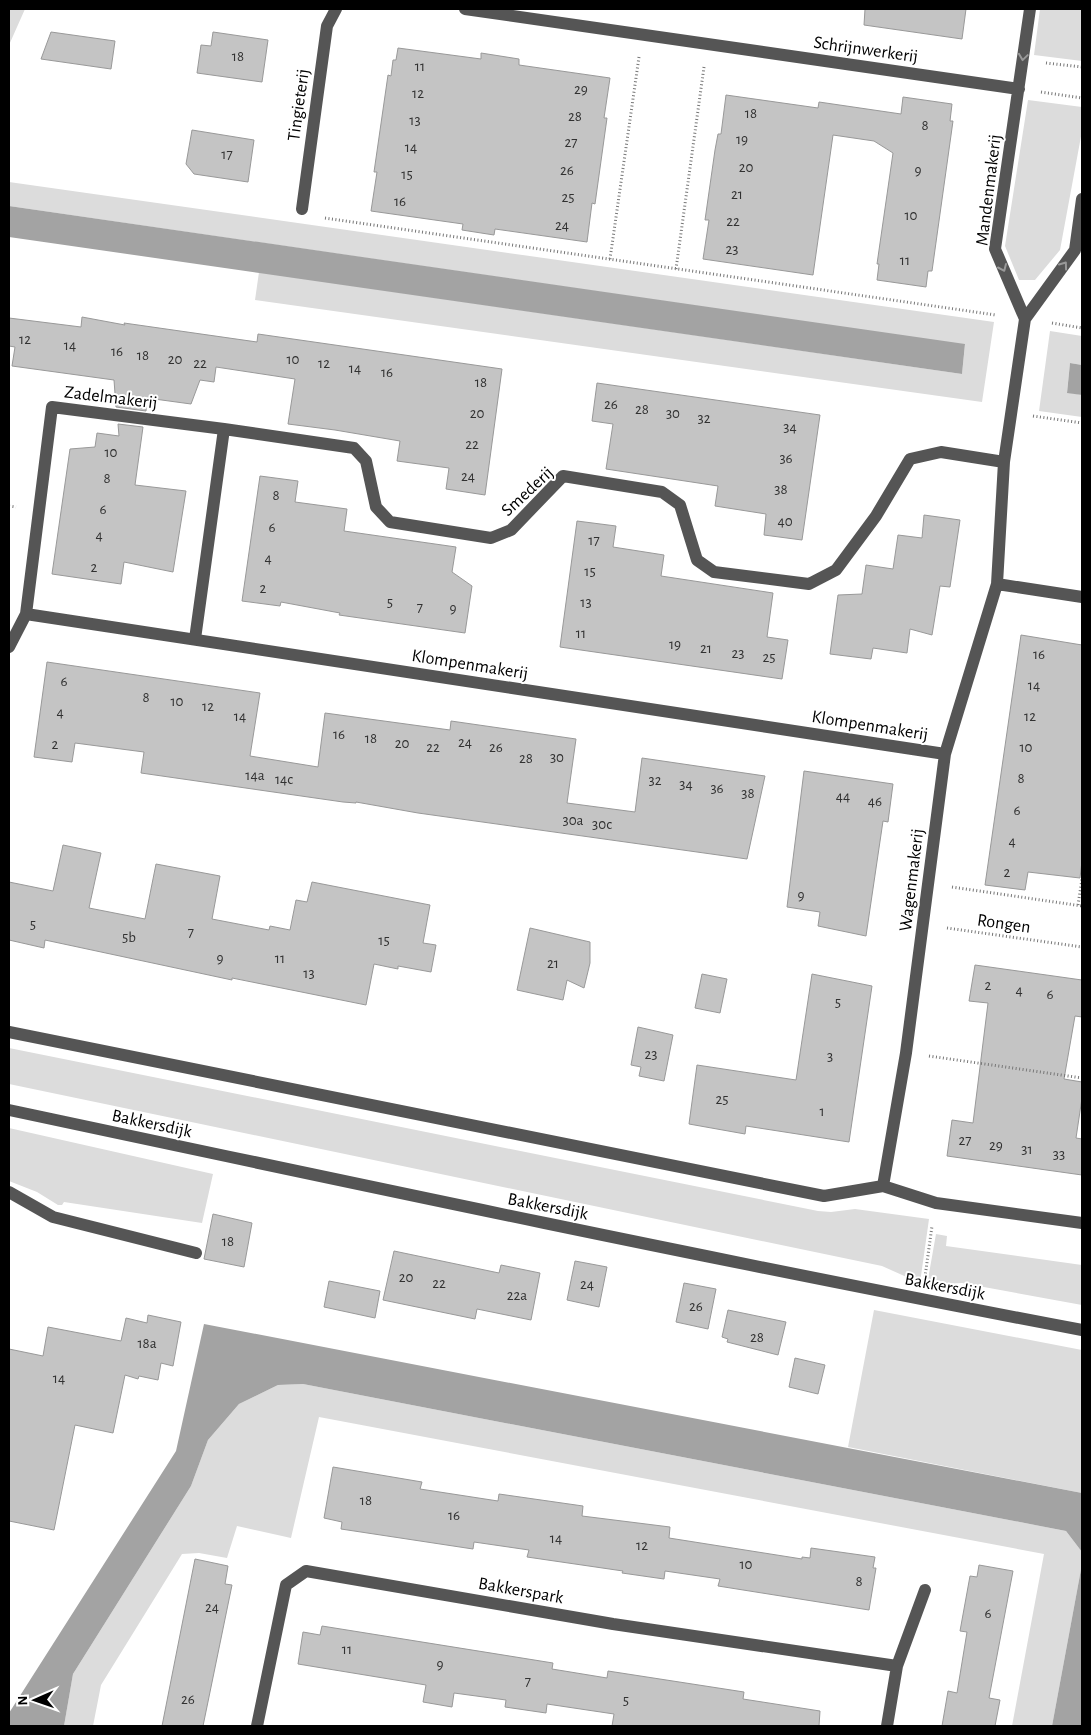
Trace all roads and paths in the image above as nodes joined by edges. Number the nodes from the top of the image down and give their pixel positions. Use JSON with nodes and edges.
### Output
{"nodes":[{"id":1,"x":336,"y":9,"type":"edge"},
{"id":2,"x":465,"y":9,"type":"edge"},
{"id":3,"x":1030,"y":9,"type":"edge"},
{"id":4,"x":643,"y":34,"type":"junction"},
{"id":5,"x":707,"y":44,"type":"junction"},
{"id":6,"x":1023,"y":60,"type":"junction"},
{"id":7,"x":1082,"y":67,"type":"edge"},
{"id":8,"x":1019,"y":89,"type":"junction"},
{"id":9,"x":1082,"y":98,"type":"edge"},
{"id":10,"x":1082,"y":199,"type":"edge"},
{"id":11,"x":302,"y":208,"type":"joint"},
{"id":12,"x":610,"y":259,"type":"junction"},
{"id":13,"x":676,"y":269,"type":"junction"},
{"id":14,"x":1025,"y":319,"type":"junction"},
{"id":15,"x":1082,"y":328,"type":"edge"},
{"id":16,"x":1010,"y":413,"type":"junction"},
{"id":17,"x":1082,"y":423,"type":"edge"},
{"id":18,"x":224,"y":429,"type":"junction"},
{"id":19,"x":1004,"y":462,"type":"junction"},
{"id":20,"x":997,"y":584,"type":"junction"},
{"id":21,"x":1082,"y":597,"type":"edge"},
{"id":22,"x":26,"y":614,"type":"junction"},
{"id":23,"x":195,"y":639,"type":"junction"},
{"id":24,"x":9,"y":647,"type":"edge"},
{"id":25,"x":945,"y":754,"type":"junction"},
{"id":26,"x":1082,"y":879,"type":"edge"},
{"id":27,"x":928,"y":884,"type":"junction"},
{"id":28,"x":1080,"y":906,"type":"edge"},
{"id":29,"x":923,"y":925,"type":"junction"},
{"id":30,"x":1082,"y":947,"type":"edge"},
{"id":31,"x":9,"y":1032,"type":"edge"},
{"id":32,"x":906,"y":1053,"type":"junction"},
{"id":33,"x":1082,"y":1078,"type":"edge"},
{"id":34,"x":9,"y":1110,"type":"edge"},
{"id":35,"x":883,"y":1186,"type":"junction"},
{"id":36,"x":9,"y":1192,"type":"edge"},
{"id":37,"x":1082,"y":1222,"type":"edge"},
{"id":38,"x":930,"y":1241,"type":"dead end"},
{"id":39,"x":196,"y":1253,"type":"dead end"},
{"id":40,"x":924,"y":1280,"type":"dead end"},
{"id":41,"x":1082,"y":1330,"type":"edge"},
{"id":42,"x":925,"y":1590,"type":"dead end"},
{"id":43,"x":897,"y":1666,"type":"junction"},
{"id":44,"x":257,"y":1726,"type":"edge"},
{"id":45,"x":887,"y":1726,"type":"edge"}],
"edges":[{"from":1,"to":11,"type":"street","name":"Tingieterij"},
{"from":2,"to":4,"type":"street","name":"Schrijnwerkerij"},
{"from":3,"to":6,"type":"street","name":"Mandenmakerij","one_way":true},
{"from":4,"to":5,"type":"street","name":"Schrijnwerkerij"},
{"from":4,"to":12,"type":"path"},
{"from":5,"to":8,"type":"street","name":"Schrijnwerkerij"},
{"from":5,"to":13,"type":"path"},
{"from":6,"to":7,"type":"path"},
{"from":6,"to":8,"type":"street","name":"Mandenmakerij"},
{"from":8,"to":9,"type":"path"},
{"from":8,"to":14,"type":"street","name":"Mandenmakerij","one_way":true},
{"from":14,"to":10,"type":"street","one_way":true},
{"from":11,"to":12,"type":"path"},
{"from":12,"to":13,"type":"path"},
{"from":13,"to":14,"type":"path"},
{"from":14,"to":15,"type":"path"},
{"from":14,"to":16,"type":"street"},
{"from":16,"to":17,"type":"path"},
{"from":16,"to":19,"type":"street"},
{"from":18,"to":19,"type":"street","name":"Smederij"},
{"from":18,"to":22,"type":"street","name":"Zadelmakerij"},
{"from":18,"to":23,"type":"street"},
{"from":19,"to":20,"type":"street","name":"Wagenmakerij"},
{"from":20,"to":21,"type":"street"},
{"from":20,"to":25,"type":"street","name":"Wagenmakerij"},
{"from":22,"to":23,"type":"street","name":"Klompenmakerij"},
{"from":22,"to":24,"type":"street"},
{"from":23,"to":25,"type":"street","name":"Klompenmakerij"},
{"from":25,"to":27,"type":"street","name":"Wagenmakerij"},
{"from":26,"to":28,"type":"path"},
{"from":27,"to":28,"type":"path"},
{"from":27,"to":29,"type":"street","name":"Wagenmakerij"},
{"from":29,"to":30,"type":"path","name":"Rongen"},
{"from":29,"to":32,"type":"street","name":"Wagenmakerij"},
{"from":31,"to":35,"type":"street"},
{"from":32,"to":33,"type":"path"},
{"from":32,"to":35,"type":"street","name":"Wagenmakerij"},
{"from":34,"to":41,"type":"street","name":"Bakkersdijk"},
{"from":35,"to":37,"type":"street"},
{"from":36,"to":39,"type":"street"},
{"from":38,"to":40,"type":"path"},
{"from":42,"to":43,"type":"street"},
{"from":43,"to":44,"type":"street","name":"Bakkerspark"},
{"from":43,"to":45,"type":"street"}]}
